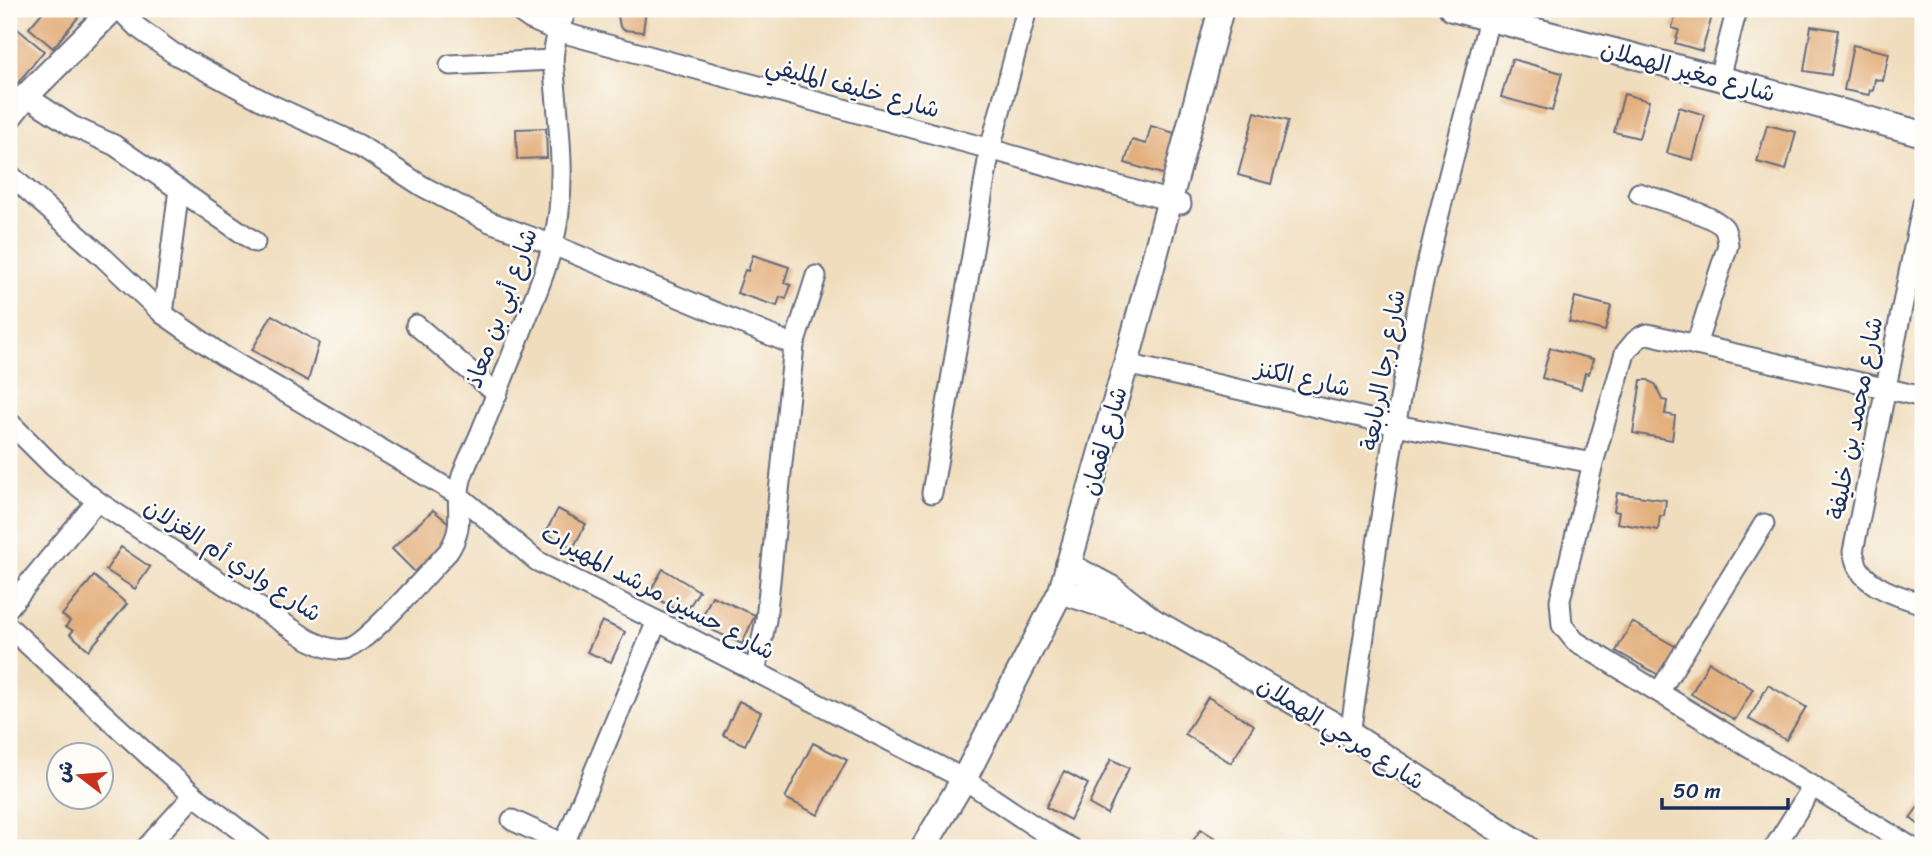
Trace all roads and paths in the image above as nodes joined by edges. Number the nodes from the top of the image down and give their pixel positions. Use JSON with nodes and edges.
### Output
{"nodes":[{"id":1,"x":113,"y":9,"type":"edge"},
{"id":2,"x":119,"y":9,"type":"edge"},
{"id":3,"x":516,"y":9,"type":"edge"},
{"id":4,"x":567,"y":9,"type":"edge"},
{"id":5,"x":1027,"y":9,"type":"edge"},
{"id":6,"x":1221,"y":9,"type":"edge"},
{"id":7,"x":1236,"y":9,"type":"edge"},
{"id":8,"x":1452,"y":9,"type":"edge"},
{"id":9,"x":1737,"y":9,"type":"edge"},
{"id":10,"x":1489,"y":19,"type":"junction"},
{"id":11,"x":557,"y":31,"type":"junction"},
{"id":12,"x":553,"y":60,"type":"junction"},
{"id":13,"x":450,"y":65,"type":"dead end"},
{"id":14,"x":1719,"y":78,"type":"junction"},
{"id":15,"x":26,"y":96,"type":"junction"},
{"id":16,"x":9,"y":117,"type":"edge"},
{"id":17,"x":1923,"y":134,"type":"edge"},
{"id":18,"x":990,"y":149,"type":"junction"},
{"id":19,"x":9,"y":174,"type":"edge"},
{"id":20,"x":179,"y":189,"type":"junction"},
{"id":21,"x":1639,"y":193,"type":"dead end"},
{"id":22,"x":1175,"y":203,"type":"junction"},
{"id":23,"x":1923,"y":203,"type":"edge"},
{"id":24,"x":255,"y":242,"type":"dead end"},
{"id":25,"x":553,"y":245,"type":"junction"},
{"id":26,"x":816,"y":276,"type":"dead end"},
{"id":27,"x":163,"y":314,"type":"junction"},
{"id":28,"x":415,"y":325,"type":"dead end"},
{"id":29,"x":794,"y":345,"type":"junction"},
{"id":30,"x":1696,"y":345,"type":"junction"},
{"id":31,"x":1133,"y":365,"type":"junction"},
{"id":32,"x":1886,"y":388,"type":"junction"},
{"id":33,"x":497,"y":394,"type":"junction"},
{"id":34,"x":1923,"y":397,"type":"edge"},
{"id":35,"x":9,"y":422,"type":"edge"},
{"id":36,"x":1396,"y":425,"type":"junction"},
{"id":37,"x":1593,"y":463,"type":"junction"},
{"id":38,"x":932,"y":493,"type":"dead end"},
{"id":39,"x":457,"y":494,"type":"junction"},
{"id":40,"x":97,"y":500,"type":"junction"},
{"id":41,"x":1765,"y":524,"type":"dead end"},
{"id":42,"x":1074,"y":568,"type":"junction"},
{"id":43,"x":1066,"y":593,"type":"junction"},
{"id":44,"x":1923,"y":604,"type":"edge"},
{"id":45,"x":9,"y":607,"type":"edge"},
{"id":46,"x":657,"y":621,"type":"junction"},
{"id":47,"x":1153,"y":621,"type":"junction"},
{"id":48,"x":9,"y":627,"type":"edge"},
{"id":49,"x":755,"y":672,"type":"junction"},
{"id":50,"x":1659,"y":692,"type":"junction"},
{"id":51,"x":1350,"y":734,"type":"junction"},
{"id":52,"x":969,"y":783,"type":"junction"},
{"id":53,"x":1813,"y":786,"type":"junction"},
{"id":54,"x":194,"y":795,"type":"junction"},
{"id":55,"x":512,"y":820,"type":"dead end"},
{"id":56,"x":567,"y":846,"type":"edge"},
{"id":57,"x":146,"y":848,"type":"edge"},
{"id":58,"x":262,"y":848,"type":"edge"},
{"id":59,"x":923,"y":848,"type":"edge"},
{"id":60,"x":939,"y":848,"type":"edge"},
{"id":61,"x":1071,"y":848,"type":"edge"},
{"id":62,"x":1527,"y":848,"type":"edge"},
{"id":63,"x":1774,"y":848,"type":"edge"},
{"id":64,"x":1913,"y":848,"type":"edge"}],
"edges":[{"from":1,"to":15,"type":"street"},
{"from":2,"to":25,"type":"street"},
{"from":3,"to":11,"type":"street","name":"شارع خليف المليفي"},
{"from":4,"to":11,"type":"street","name":"شارع أبي بن معاذ"},
{"from":5,"to":18,"type":"street"},
{"from":6,"to":22,"type":"street","name":"شارع لقمان"},
{"from":7,"to":22,"type":"street","name":"شارع لقمان"},
{"from":8,"to":10,"type":"street","name":"شارع مغير الهملان"},
{"from":9,"to":14,"type":"street"},
{"from":10,"to":14,"type":"street","name":"شارع مغير الهملان"},
{"from":10,"to":36,"type":"street","name":"شارع رجا الربابعة"},
{"from":11,"to":12,"type":"street","name":"شارع أبي بن معاذ"},
{"from":11,"to":18,"type":"street","name":"شارع خليف المليفي"},
{"from":12,"to":13,"type":"street"},
{"from":12,"to":25,"type":"street","name":"شارع أبي بن معاذ"},
{"from":14,"to":17,"type":"street","name":"شارع مغير الهملان"},
{"from":15,"to":16,"type":"street"},
{"from":15,"to":20,"type":"street"},
{"from":18,"to":22,"type":"street","name":"شارع خليف المليفي"},
{"from":18,"to":38,"type":"street"},
{"from":19,"to":27,"type":"street","name":"شارع حسين مرشد المهيرات"},
{"from":20,"to":24,"type":"street"},
{"from":20,"to":27,"type":"street"},
{"from":21,"to":30,"type":"street"},
{"from":22,"to":31,"type":"street","name":"شارع لقمان"},
{"from":23,"to":32,"type":"street","name":"شارع محمد بن خليفة"},
{"from":25,"to":29,"type":"street"},
{"from":25,"to":33,"type":"street","name":"شارع أبي بن معاذ"},
{"from":26,"to":29,"type":"street"},
{"from":27,"to":39,"type":"street","name":"شارع حسين مرشد المهيرات"},
{"from":28,"to":33,"type":"street"},
{"from":29,"to":49,"type":"street"},
{"from":30,"to":32,"type":"street"},
{"from":30,"to":37,"type":"street"},
{"from":31,"to":36,"type":"street","name":"شارع الكنز"},
{"from":31,"to":42,"type":"street","name":"شارع لقمان"},
{"from":32,"to":34,"type":"street"},
{"from":32,"to":44,"type":"street","name":"شارع محمد بن خليفة"},
{"from":33,"to":39,"type":"street","name":"شارع أبي بن معاذ"},
{"from":35,"to":40,"type":"street","name":"شارع وادي أم الغزلان"},
{"from":36,"to":37,"type":"street","name":"شارع الكنز"},
{"from":36,"to":51,"type":"street","name":"شارع رجا الربابعة"},
{"from":37,"to":50,"type":"street"},
{"from":39,"to":40,"type":"street","name":"شارع وادي أم الغزلان"},
{"from":39,"to":46,"type":"street","name":"شارع حسين مرشد المهيرات"},
{"from":40,"to":45,"type":"street"},
{"from":41,"to":50,"type":"street"},
{"from":42,"to":43,"type":"street","name":"شارع لقمان"},
{"from":42,"to":47,"type":"street","name":"شارع مرجي الهملان"},
{"from":43,"to":47,"type":"street","name":"شارع مرجي الهملان"},
{"from":43,"to":52,"type":"street","name":"شارع لقمان"},
{"from":46,"to":49,"type":"street","name":"شارع حسين مرشد المهيرات"},
{"from":46,"to":56,"type":"street"},
{"from":47,"to":51,"type":"street","name":"شارع مرجي الهملان"},
{"from":48,"to":54,"type":"street"},
{"from":49,"to":52,"type":"street","name":"شارع حسين مرشد المهيرات"},
{"from":50,"to":53,"type":"street"},
{"from":51,"to":62,"type":"street","name":"شارع مرجي الهملان"},
{"from":52,"to":59,"type":"street","name":"شارع لقمان"},
{"from":52,"to":60,"type":"street","name":"شارع لقمان"},
{"from":52,"to":61,"type":"street","name":"شارع حسين مرشد المهيرات"},
{"from":53,"to":63,"type":"street"},
{"from":53,"to":64,"type":"street"},
{"from":54,"to":57,"type":"street"},
{"from":54,"to":58,"type":"street"},
{"from":55,"to":56,"type":"street"}]}
